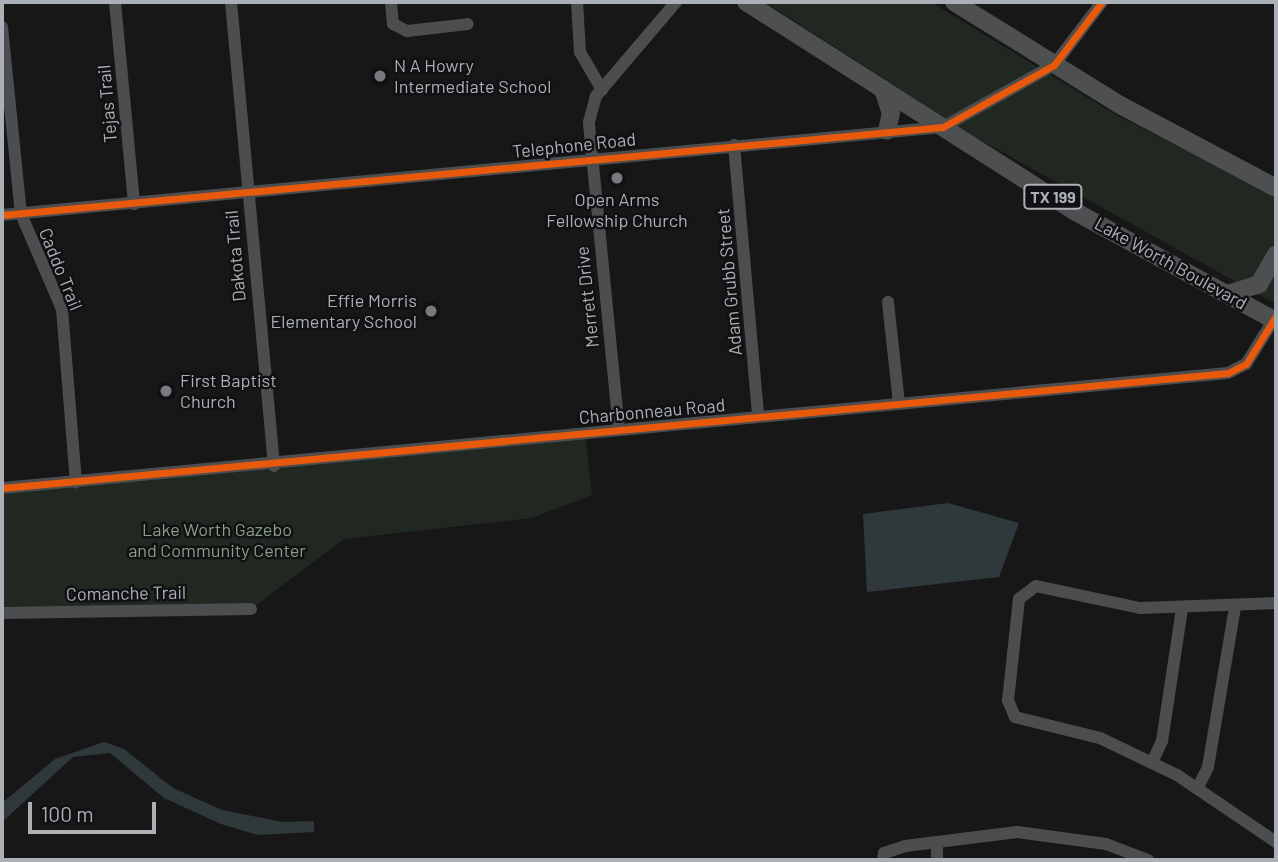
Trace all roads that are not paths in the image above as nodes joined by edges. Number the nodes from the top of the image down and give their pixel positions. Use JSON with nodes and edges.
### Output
{"nodes":[{"id":1,"x":115,"y":2,"type":"edge"},
{"id":2,"x":230,"y":2,"type":"edge"},
{"id":3,"x":390,"y":2,"type":"edge"},
{"id":4,"x":577,"y":2,"type":"edge"},
{"id":5,"x":676,"y":2,"type":"edge"},
{"id":6,"x":746,"y":2,"type":"edge"},
{"id":7,"x":954,"y":2,"type":"edge"},
{"id":8,"x":1102,"y":2,"type":"edge"},
{"id":9,"x":468,"y":24,"type":"dead end"},
{"id":10,"x":2,"y":27,"type":"edge"},
{"id":11,"x":1054,"y":65,"type":"junction"},
{"id":12,"x":883,"y":89,"type":"junction"},
{"id":13,"x":602,"y":90,"type":"junction"},
{"id":14,"x":943,"y":127,"type":"junction"},
{"id":15,"x":887,"y":131,"type":"junction"},
{"id":16,"x":734,"y":145,"type":"junction"},
{"id":17,"x":590,"y":158,"type":"junction"},
{"id":18,"x":1276,"y":187,"type":"edge"},
{"id":19,"x":247,"y":195,"type":"junction"},
{"id":20,"x":134,"y":204,"type":"junction"},
{"id":21,"x":21,"y":214,"type":"junction"},
{"id":22,"x":2,"y":215,"type":"edge"},
{"id":23,"x":1276,"y":254,"type":"edge"},
{"id":24,"x":1227,"y":294,"type":"junction"},
{"id":25,"x":888,"y":302,"type":"dead end"},
{"id":26,"x":1276,"y":319,"type":"edge"},
{"id":27,"x":899,"y":403,"type":"junction"},
{"id":28,"x":758,"y":416,"type":"junction"},
{"id":29,"x":619,"y":430,"type":"junction"},
{"id":30,"x":274,"y":466,"type":"junction"},
{"id":31,"x":76,"y":482,"type":"junction"},
{"id":32,"x":4,"y":489,"type":"edge"},
{"id":33,"x":1276,"y":604,"type":"edge"},
{"id":34,"x":1235,"y":607,"type":"junction"},
{"id":35,"x":1182,"y":608,"type":"junction"},
{"id":36,"x":251,"y":609,"type":"dead end"},
{"id":37,"x":2,"y":613,"type":"edge"},
{"id":38,"x":1152,"y":763,"type":"junction"},
{"id":39,"x":1198,"y":787,"type":"junction"},
{"id":40,"x":1273,"y":836,"type":"edge"},
{"id":41,"x":937,"y":843,"type":"junction"},
{"id":42,"x":883,"y":860,"type":"edge"},
{"id":43,"x":937,"y":860,"type":"edge"},
{"id":44,"x":1149,"y":860,"type":"edge"}],
"edges":[{"from":1,"to":20,"type":"street","name":"Tejas Trail"},
{"from":2,"to":19,"type":"street","name":"Dakota Trail"},
{"from":3,"to":9,"type":"street"},
{"from":4,"to":13,"type":"street"},
{"from":5,"to":13,"type":"street"},
{"from":6,"to":12,"type":"highway","name":"Lake Worth Boulevard","number":"TX 199"},
{"from":7,"to":11,"type":"highway"},
{"from":8,"to":11,"type":"street","name":"Telephone Road"},
{"from":10,"to":21,"type":"street","name":"Caddo Trail"},
{"from":11,"to":14,"type":"street","name":"Telephone Road"},
{"from":11,"to":18,"type":"highway"},
{"from":12,"to":14,"type":"highway","name":"Lake Worth Boulevard","number":"TX 199"},
{"from":12,"to":15,"type":"highway"},
{"from":13,"to":17,"type":"street","name":"Merrett Drive"},
{"from":14,"to":15,"type":"street","name":"Telephone Road"},
{"from":14,"to":24,"type":"highway","name":"Lake Worth Boulevard","number":"TX 199"},
{"from":15,"to":16,"type":"street","name":"Telephone Road"},
{"from":16,"to":17,"type":"street","name":"Telephone Road"},
{"from":16,"to":28,"type":"street","name":"Adam Grubb Street"},
{"from":17,"to":19,"type":"street","name":"Telephone Road"},
{"from":17,"to":29,"type":"street","name":"Merrett Drive"},
{"from":19,"to":20,"type":"street","name":"Telephone Road"},
{"from":19,"to":30,"type":"street","name":"Dakota Trail"},
{"from":20,"to":21,"type":"street","name":"Telephone Road"},
{"from":21,"to":22,"type":"street","name":"Telephone Road"},
{"from":21,"to":31,"type":"street","name":"Caddo Trail"},
{"from":23,"to":24,"type":"highway"},
{"from":24,"to":26,"type":"highway","name":"Lake Worth Boulevard","number":"TX 199"},
{"from":25,"to":27,"type":"street"},
{"from":26,"to":27,"type":"street","name":"Charbonneau Road"},
{"from":27,"to":28,"type":"street","name":"Charbonneau Road"},
{"from":28,"to":29,"type":"street","name":"Charbonneau Road"},
{"from":29,"to":30,"type":"street","name":"Charbonneau Road"},
{"from":30,"to":31,"type":"street","name":"Charbonneau Road"},
{"from":31,"to":32,"type":"street","name":"Charbonneau Road"},
{"from":33,"to":34,"type":"street"},
{"from":34,"to":35,"type":"street"},
{"from":34,"to":39,"type":"street"},
{"from":35,"to":38,"type":"street"},
{"from":35,"to":38,"type":"street"},
{"from":36,"to":37,"type":"street","name":"Comanche Trail"},
{"from":38,"to":39,"type":"street"},
{"from":39,"to":40,"type":"street"},
{"from":41,"to":42,"type":"street"},
{"from":41,"to":43,"type":"street"},
{"from":41,"to":44,"type":"street"}]}
